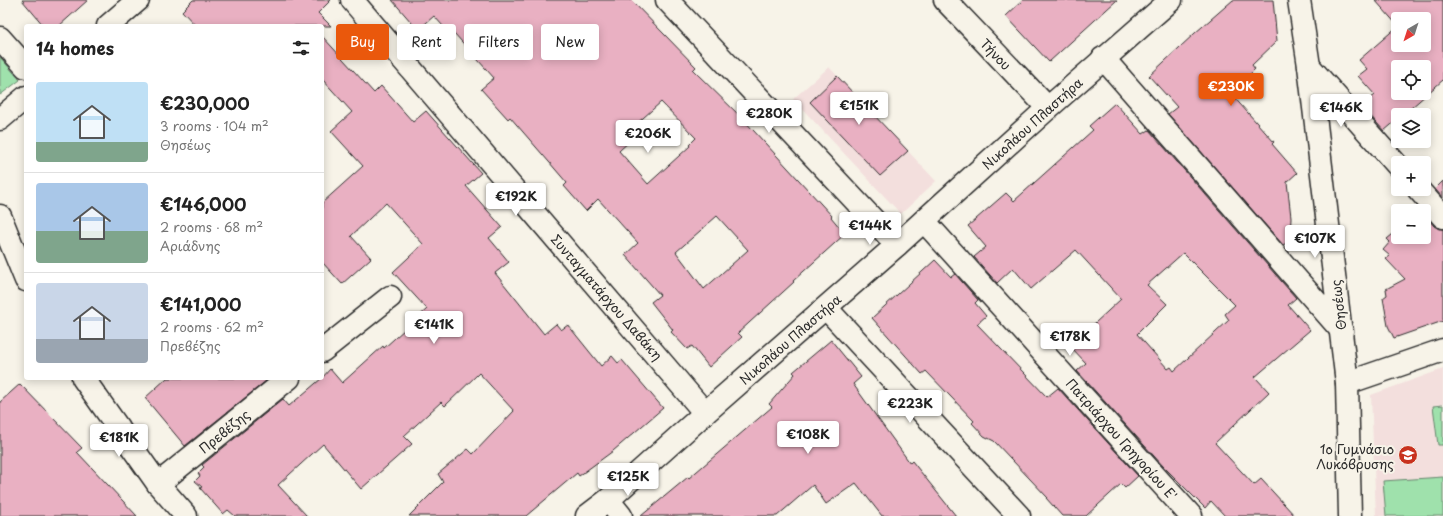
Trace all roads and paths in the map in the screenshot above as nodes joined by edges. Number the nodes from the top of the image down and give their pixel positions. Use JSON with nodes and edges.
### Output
{"nodes":[{"id":1,"x":352,"y":0,"type":"edge"},
{"id":2,"x":667,"y":0,"type":"edge"},
{"id":3,"x":945,"y":0,"type":"edge"},
{"id":4,"x":1171,"y":0,"type":"edge"},
{"id":5,"x":1298,"y":0,"type":"edge"},
{"id":6,"x":132,"y":2,"type":"edge"},
{"id":7,"x":110,"y":24,"type":"edge"},
{"id":8,"x":0,"y":38,"type":"edge"},
{"id":9,"x":1103,"y":58,"type":"junction"},
{"id":10,"x":24,"y":65,"type":"edge"},
{"id":11,"x":1309,"y":66,"type":"junction"},
{"id":12,"x":24,"y":99,"type":"edge"},
{"id":13,"x":1048,"y":108,"type":"junction"},
{"id":14,"x":0,"y":119,"type":"edge"},
{"id":15,"x":1391,"y":158,"type":"edge"},
{"id":16,"x":1424,"y":196,"type":"edge"},
{"id":17,"x":0,"y":216,"type":"edge"},
{"id":18,"x":1443,"y":217,"type":"edge"},
{"id":19,"x":924,"y":220,"type":"junction"},
{"id":20,"x":897,"y":245,"type":"junction"},
{"id":21,"x":24,"y":275,"type":"edge"},
{"id":22,"x":390,"y":297,"type":"dead end"},
{"id":23,"x":826,"y":308,"type":"junction"},
{"id":24,"x":1342,"y":331,"type":"junction"},
{"id":25,"x":324,"y":349,"type":"edge"},
{"id":26,"x":1443,"y":350,"type":"edge"},
{"id":27,"x":84,"y":380,"type":"edge"},
{"id":28,"x":287,"y":380,"type":"edge"},
{"id":29,"x":1348,"y":384,"type":"junction"},
{"id":30,"x":705,"y":413,"type":"junction"},
{"id":31,"x":158,"y":484,"type":"junction"},
{"id":32,"x":615,"y":508,"type":"edge"},
{"id":33,"x":186,"y":516,"type":"edge"},
{"id":34,"x":587,"y":516,"type":"edge"},
{"id":35,"x":1019,"y":516,"type":"edge"},
{"id":36,"x":1191,"y":516,"type":"edge"},
{"id":37,"x":1350,"y":516,"type":"edge"}],
"edges":[{"from":1,"to":30,"type":"street","name":"Συνταγματάρχου Δαβάκη"},
{"from":2,"to":20,"type":"street"},
{"from":3,"to":13,"type":"street","name":"Τήνου"},
{"from":4,"to":9,"type":"street","name":"Νικολάου Πλαστήρα"},
{"from":5,"to":11,"type":"street","name":"Θησέως"},
{"from":6,"to":7,"type":"street"},
{"from":8,"to":10,"type":"street"},
{"from":9,"to":13,"type":"street","name":"Νικολάου Πλαστήρα"},
{"from":9,"to":24,"type":"street"},
{"from":11,"to":15,"type":"street"},
{"from":11,"to":24,"type":"street","name":"Θησέως"},
{"from":12,"to":14,"type":"street"},
{"from":13,"to":19,"type":"street","name":"Νικολάου Πλαστήρα"},
{"from":16,"to":18,"type":"street"},
{"from":17,"to":21,"type":"street"},
{"from":19,"to":20,"type":"street","name":"Νικολάου Πλαστήρα"},
{"from":19,"to":36,"type":"street","name":"Πατριάρχου Γρηγορίου Ε'"},
{"from":20,"to":23,"type":"street","name":"Νικολάου Πλαστήρα"},
{"from":22,"to":25,"type":"street"},
{"from":23,"to":30,"type":"street","name":"Νικολάου Πλαστήρα"},
{"from":23,"to":35,"type":"street"},
{"from":24,"to":29,"type":"street","name":"Θησέως"},
{"from":26,"to":29,"type":"street"},
{"from":27,"to":31,"type":"street"},
{"from":28,"to":31,"type":"street","name":"Πρεβέζης"},
{"from":29,"to":37,"type":"street","name":"Θησέως"},
{"from":30,"to":32,"type":"street","name":"Νικολάου Πλαστήρα"},
{"from":31,"to":33,"type":"street"},
{"from":32,"to":34,"type":"street","name":"Νικολάου Πλαστήρα"}]}
